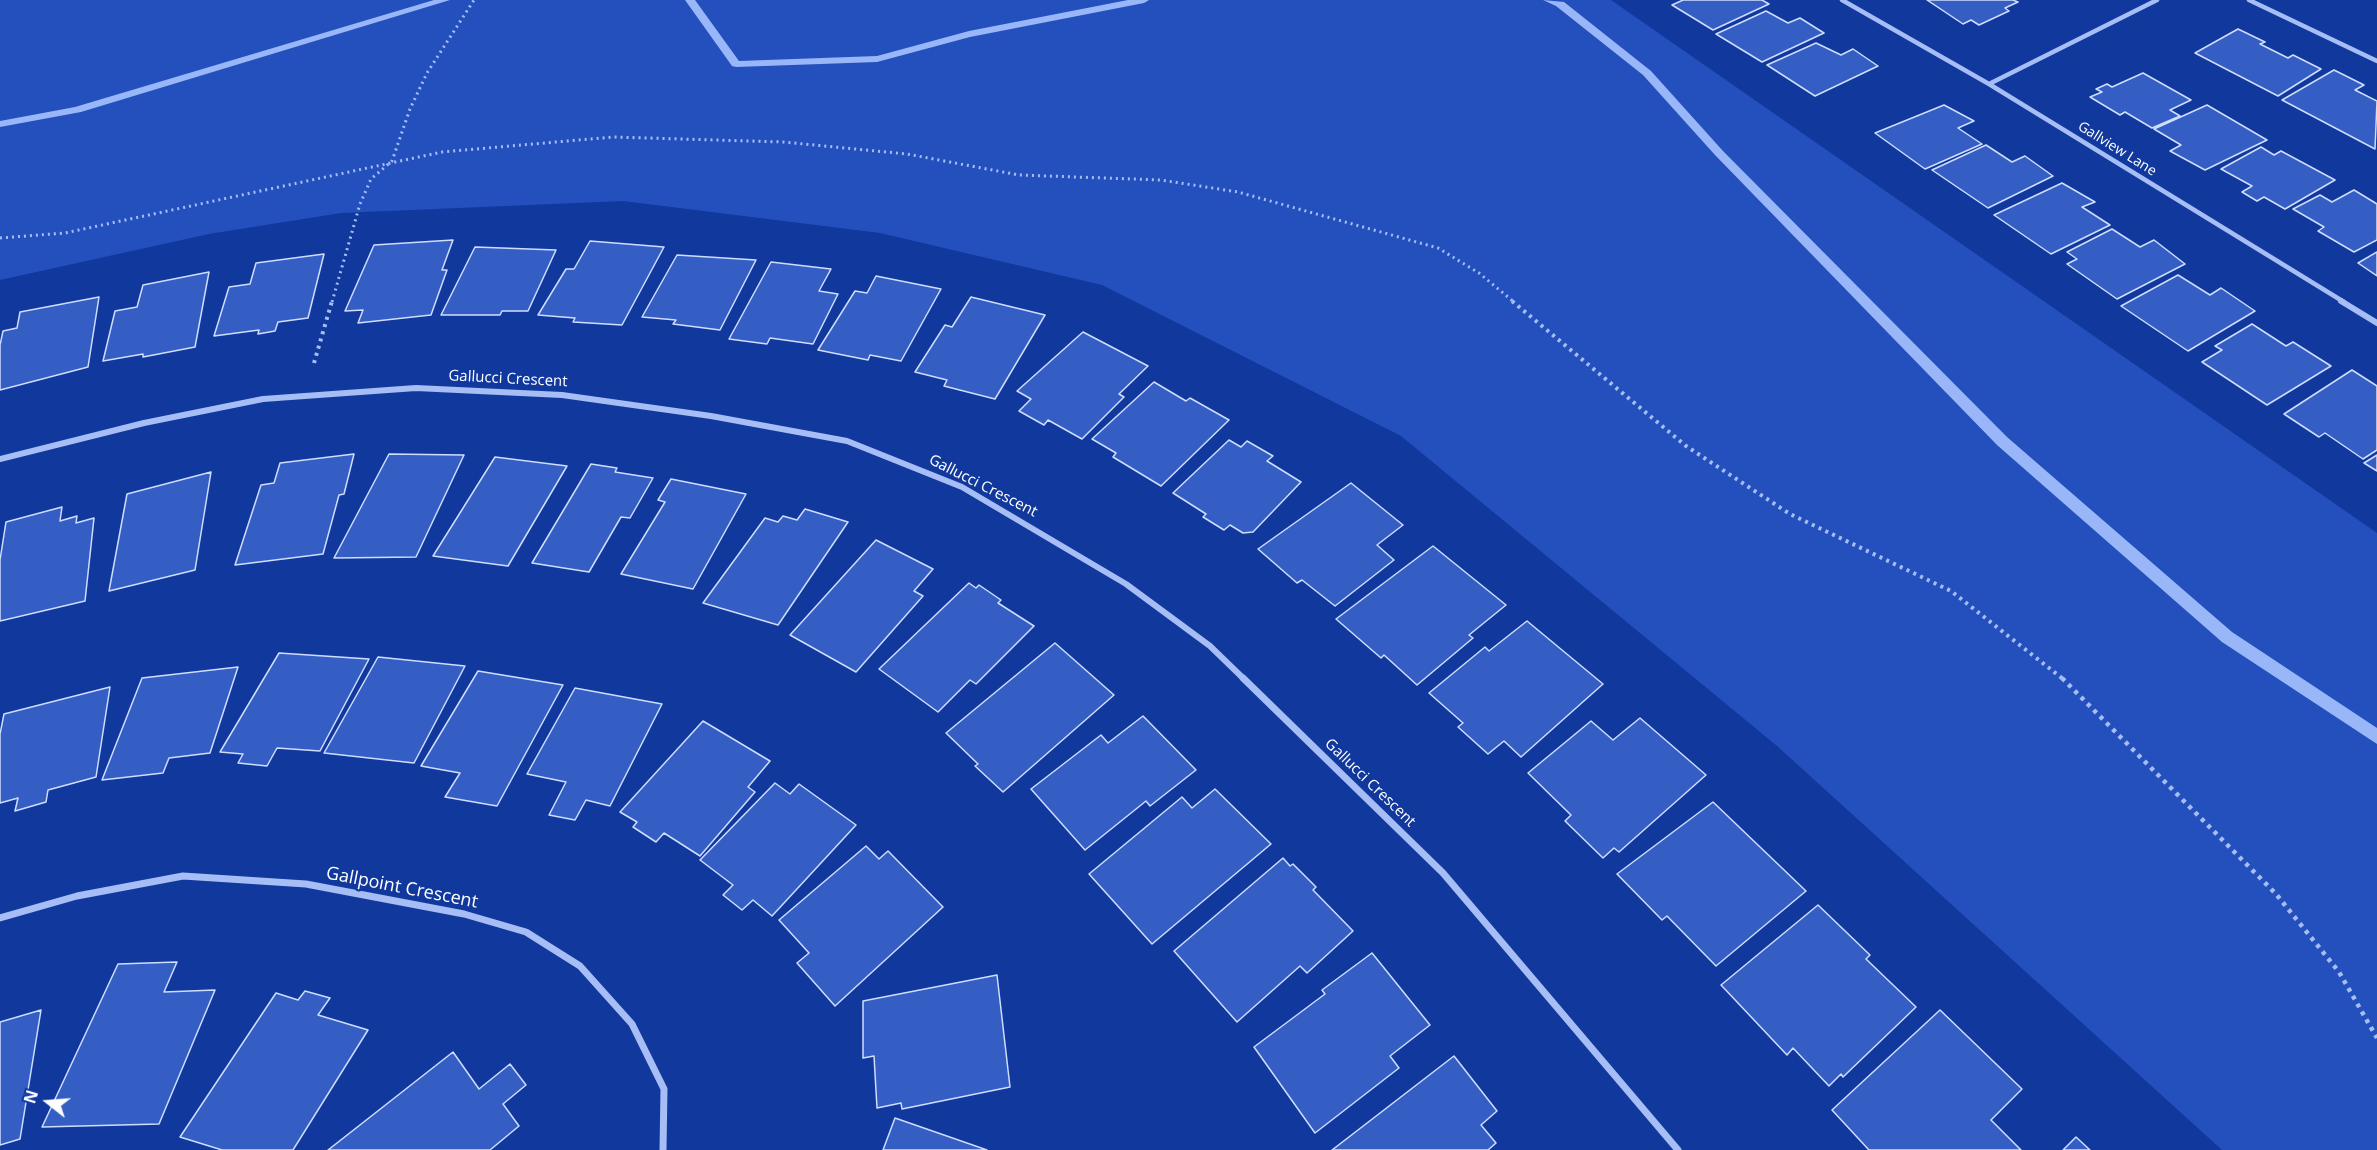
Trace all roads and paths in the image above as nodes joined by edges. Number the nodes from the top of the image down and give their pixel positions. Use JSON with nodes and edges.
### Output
{"nodes":[{"id":1,"x":474,"y":0,"type":"edge"},
{"id":2,"x":1842,"y":0,"type":"edge"},
{"id":3,"x":2157,"y":0,"type":"edge"},
{"id":4,"x":2249,"y":0,"type":"edge"},
{"id":5,"x":2377,"y":61,"type":"edge"},
{"id":6,"x":1989,"y":84,"type":"junction"},
{"id":7,"x":392,"y":160,"type":"junction"},
{"id":8,"x":0,"y":238,"type":"edge"},
{"id":9,"x":2377,"y":323,"type":"edge"},
{"id":10,"x":314,"y":363,"type":"dead end"},
{"id":11,"x":0,"y":459,"type":"edge"},
{"id":12,"x":0,"y":918,"type":"edge"},
{"id":13,"x":2377,"y":1038,"type":"edge"},
{"id":14,"x":663,"y":1150,"type":"edge"},
{"id":15,"x":1678,"y":1150,"type":"edge"}],
"edges":[{"from":1,"to":7,"type":"path"},
{"from":2,"to":6,"type":"street","name":"Gallview Lane"},
{"from":3,"to":6,"type":"street"},
{"from":4,"to":5,"type":"street"},
{"from":6,"to":9,"type":"street","name":"Gallview Lane"},
{"from":7,"to":8,"type":"path"},
{"from":7,"to":10,"type":"path"},
{"from":7,"to":13,"type":"path"},
{"from":11,"to":15,"type":"street","name":"Gallucci Crescent"},
{"from":12,"to":14,"type":"street","name":"Gallpoint Crescent"}]}
